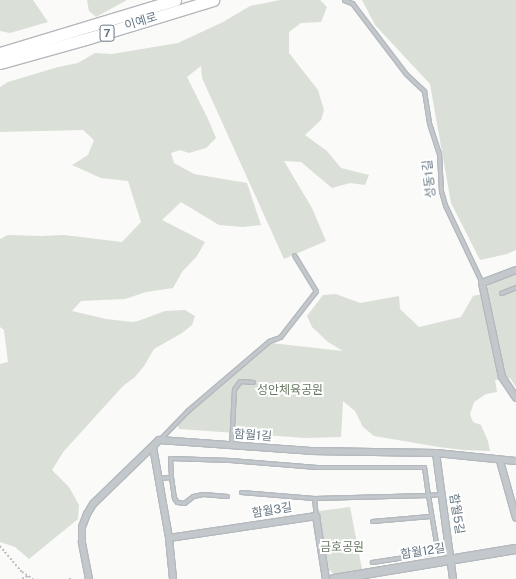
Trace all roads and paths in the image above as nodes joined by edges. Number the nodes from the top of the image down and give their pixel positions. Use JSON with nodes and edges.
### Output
{"nodes":[{"id":1,"x":176,"y":0,"type":"edge"},
{"id":2,"x":213,"y":0,"type":"edge"},
{"id":3,"x":344,"y":0,"type":"edge"},
{"id":4,"x":0,"y":53,"type":"edge"},
{"id":5,"x":0,"y":63,"type":"edge"},
{"id":6,"x":294,"y":255,"type":"dead end"},
{"id":7,"x":516,"y":270,"type":"edge"},
{"id":8,"x":482,"y":283,"type":"junction"},
{"id":9,"x":516,"y":287,"type":"edge"},
{"id":10,"x":501,"y":293,"type":"dead end"},
{"id":11,"x":253,"y":382,"type":"dead end"},
{"id":12,"x":516,"y":398,"type":"edge"},
{"id":13,"x":159,"y":440,"type":"junction"},
{"id":14,"x":231,"y":446,"type":"junction"},
{"id":15,"x":152,"y":447,"type":"junction"},
{"id":16,"x":436,"y":453,"type":"junction"},
{"id":17,"x":500,"y":461,"type":"junction"},
{"id":18,"x":516,"y":461,"type":"edge"},
{"id":19,"x":171,"y":476,"type":"junction"},
{"id":20,"x":158,"y":478,"type":"junction"},
{"id":21,"x":240,"y":492,"type":"dead end"},
{"id":22,"x":441,"y":494,"type":"junction"},
{"id":23,"x":428,"y":495,"type":"junction"},
{"id":24,"x":227,"y":496,"type":"dead end"},
{"id":25,"x":314,"y":498,"type":"junction"},
{"id":26,"x":316,"y":516,"type":"junction"},
{"id":27,"x":430,"y":516,"type":"junction"},
{"id":28,"x":516,"y":518,"type":"edge"},
{"id":29,"x":372,"y":521,"type":"dead end"},
{"id":30,"x":169,"y":538,"type":"junction"},
{"id":31,"x":0,"y":546,"type":"edge"},
{"id":32,"x":516,"y":549,"type":"edge"},
{"id":33,"x":452,"y":560,"type":"junction"},
{"id":34,"x":372,"y":562,"type":"dead end"},
{"id":35,"x":28,"y":576,"type":"junction"},
{"id":36,"x":22,"y":579,"type":"edge"},
{"id":37,"x":33,"y":579,"type":"edge"},
{"id":38,"x":89,"y":579,"type":"edge"},
{"id":39,"x":173,"y":579,"type":"edge"},
{"id":40,"x":326,"y":579,"type":"edge"},
{"id":41,"x":334,"y":579,"type":"edge"},
{"id":42,"x":453,"y":579,"type":"edge"}],
"edges":[{"from":1,"to":4,"type":"highway","name":"이예로","number":"7"},
{"from":2,"to":5,"type":"highway","name":"이예로","number":"7"},
{"from":3,"to":8,"type":"lane","name":"성동1길"},
{"from":6,"to":13,"type":"lane"},
{"from":7,"to":8,"type":"street"},
{"from":8,"to":12,"type":"street","name":"성동1길"},
{"from":9,"to":10,"type":"lane"},
{"from":11,"to":14,"type":"lane"},
{"from":13,"to":14,"type":"street","name":"함월1길"},
{"from":13,"to":15,"type":"street"},
{"from":14,"to":16,"type":"street","name":"함월1길"},
{"from":15,"to":20,"type":"street"},
{"from":15,"to":38,"type":"street"},
{"from":16,"to":17,"type":"street","name":"함월1길"},
{"from":16,"to":22,"type":"street","name":"함월5길"},
{"from":17,"to":18,"type":"street","name":"함월1길"},
{"from":17,"to":28,"type":"street"},
{"from":19,"to":20,"type":"lane"},
{"from":19,"to":23,"type":"lane"},
{"from":19,"to":24,"type":"lane"},
{"from":20,"to":30,"type":"street"},
{"from":21,"to":25,"type":"lane"},
{"from":22,"to":23,"type":"lane"},
{"from":22,"to":33,"type":"street","name":"함월5길"},
{"from":23,"to":25,"type":"lane"},
{"from":23,"to":27,"type":"lane"},
{"from":25,"to":26,"type":"lane"},
{"from":26,"to":30,"type":"street","name":"함월3길"},
{"from":26,"to":40,"type":"street"},
{"from":27,"to":29,"type":"lane"},
{"from":27,"to":34,"type":"lane"},
{"from":30,"to":39,"type":"street"},
{"from":31,"to":35,"type":"path"},
{"from":32,"to":33,"type":"street","name":"함월12길"},
{"from":33,"to":41,"type":"street","name":"함월12길"},
{"from":33,"to":42,"type":"street","name":"함월5길"},
{"from":35,"to":36,"type":"path"},
{"from":35,"to":37,"type":"path"}]}
